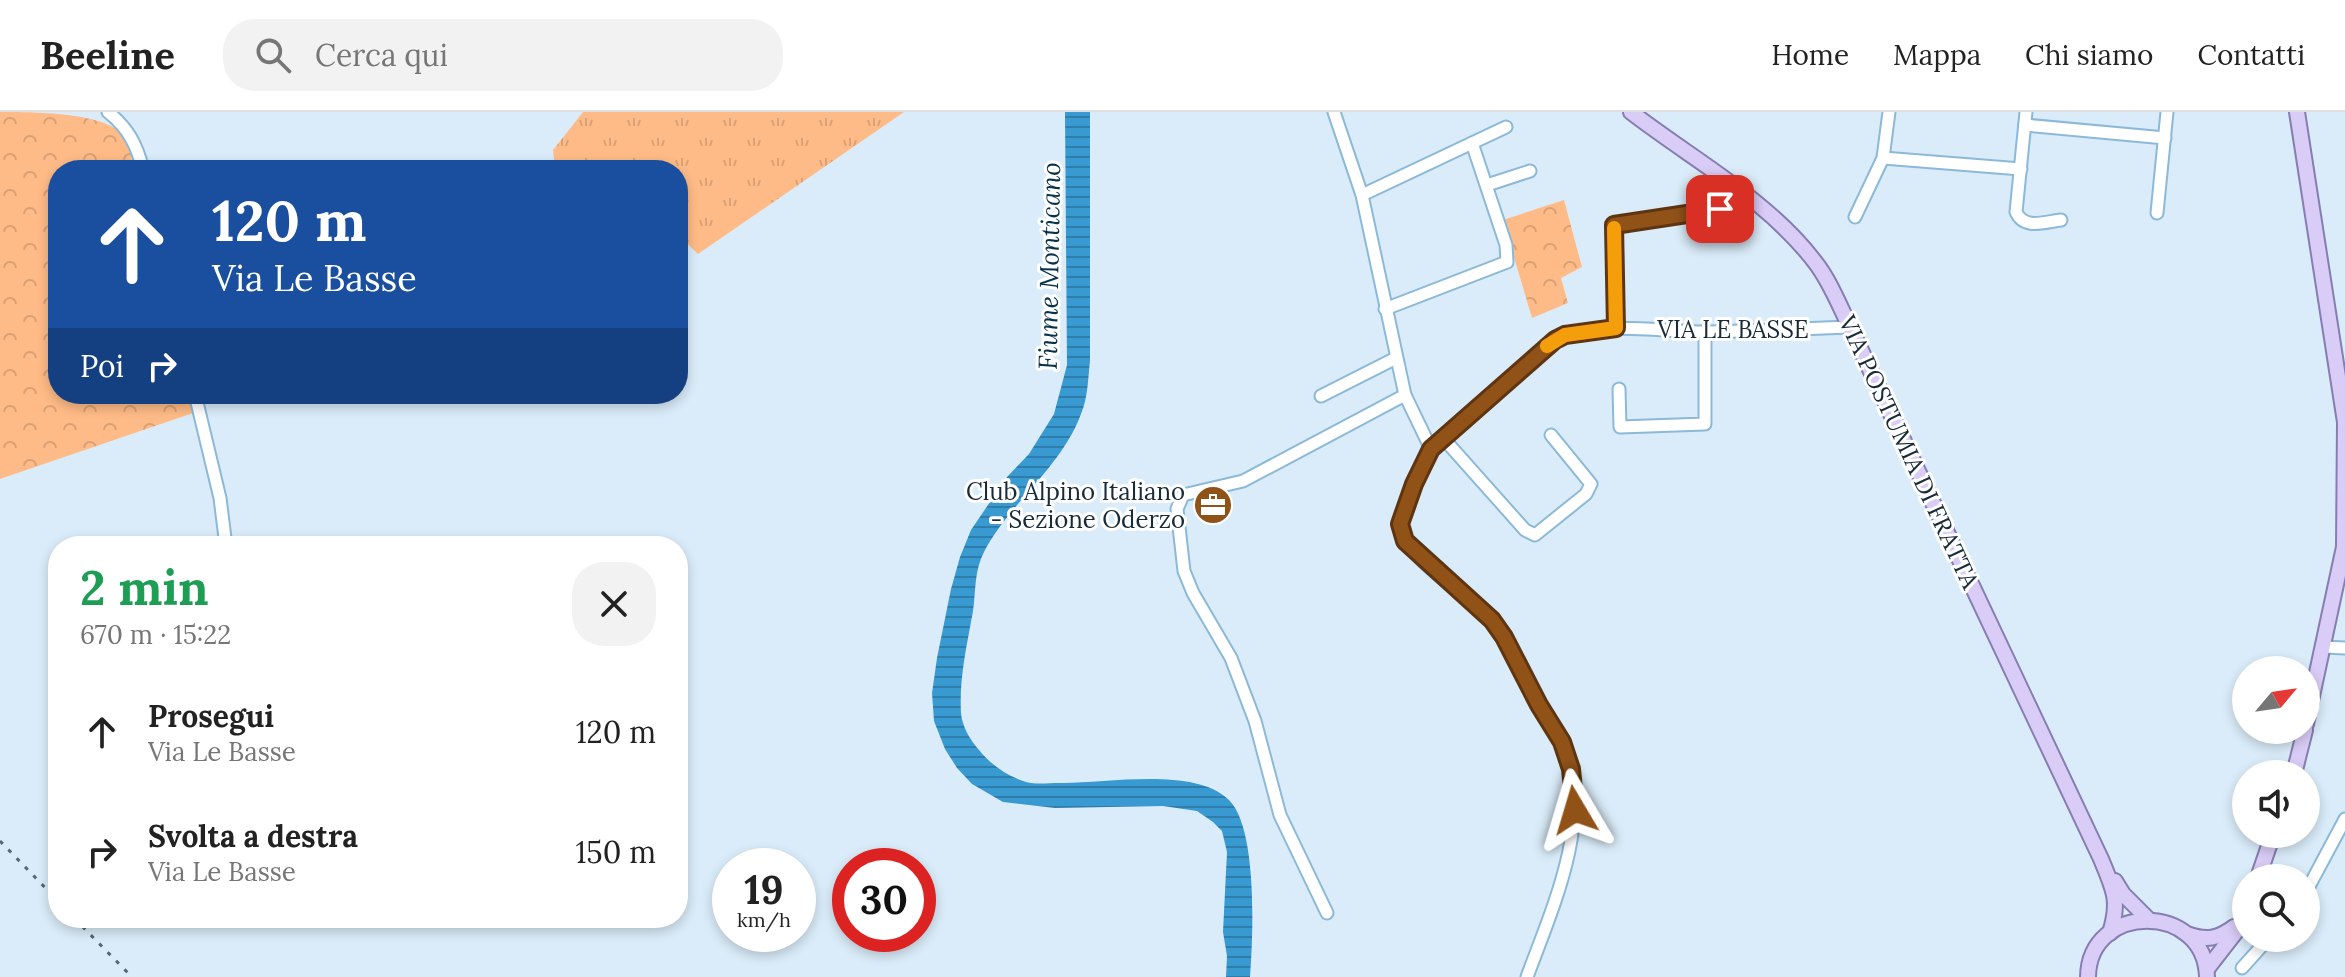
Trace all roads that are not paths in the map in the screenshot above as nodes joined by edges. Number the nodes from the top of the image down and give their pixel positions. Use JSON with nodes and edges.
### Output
{"nodes":[{"id":1,"x":108,"y":112,"type":"edge"},
{"id":2,"x":1334,"y":112,"type":"edge"},
{"id":3,"x":1889,"y":112,"type":"edge"},
{"id":4,"x":2026,"y":112,"type":"edge"},
{"id":5,"x":2167,"y":112,"type":"edge"},
{"id":6,"x":2297,"y":112,"type":"edge"},
{"id":7,"x":1638,"y":114,"type":"edge"},
{"id":8,"x":2025,"y":125,"type":"junction"},
{"id":9,"x":1506,"y":127,"type":"dead end"},
{"id":10,"x":2165,"y":138,"type":"junction"},
{"id":11,"x":1472,"y":143,"type":"junction"},
{"id":12,"x":1883,"y":158,"type":"junction"},
{"id":13,"x":140,"y":160,"type":"edge"},
{"id":14,"x":2021,"y":169,"type":"junction"},
{"id":15,"x":1530,"y":171,"type":"dead end"},
{"id":16,"x":1487,"y":185,"type":"junction"},
{"id":17,"x":1362,"y":195,"type":"junction"},
{"id":18,"x":1756,"y":203,"type":"junction"},
{"id":19,"x":2157,"y":213,"type":"dead end"},
{"id":20,"x":1855,"y":217,"type":"dead end"},
{"id":21,"x":2061,"y":220,"type":"dead end"},
{"id":22,"x":1385,"y":309,"type":"junction"},
{"id":23,"x":1850,"y":327,"type":"junction"},
{"id":24,"x":1616,"y":328,"type":"junction"},
{"id":25,"x":1705,"y":332,"type":"junction"},
{"id":26,"x":1396,"y":358,"type":"junction"},
{"id":27,"x":1619,"y":389,"type":"dead end"},
{"id":28,"x":1405,"y":395,"type":"junction"},
{"id":29,"x":1321,"y":396,"type":"dead end"},
{"id":30,"x":197,"y":404,"type":"edge"},
{"id":31,"x":1551,"y":435,"type":"dead end"},
{"id":32,"x":1444,"y":439,"type":"junction"},
{"id":33,"x":1431,"y":449,"type":"junction"},
{"id":34,"x":225,"y":536,"type":"edge"},
{"id":35,"x":2324,"y":647,"type":"junction"},
{"id":36,"x":2345,"y":648,"type":"edge"},
{"id":37,"x":2320,"y":664,"type":"edge"},
{"id":38,"x":2345,"y":819,"type":"edge"},
{"id":39,"x":2101,"y":859,"type":"junction"},
{"id":40,"x":2320,"y":866,"type":"edge"},
{"id":41,"x":1327,"y":913,"type":"dead end"},
{"id":42,"x":2149,"y":920,"type":"junction"},
{"id":43,"x":2232,"y":927,"type":"edge"},
{"id":44,"x":2110,"y":933,"type":"junction"},
{"id":45,"x":2186,"y":933,"type":"junction"},
{"id":46,"x":2232,"y":936,"type":"edge"},
{"id":47,"x":2256,"y":952,"type":"edge"},
{"id":48,"x":2242,"y":968,"type":"dead end"},
{"id":49,"x":2207,"y":973,"type":"edge"},
{"id":50,"x":2086,"y":975,"type":"edge"},
{"id":51,"x":1527,"y":977,"type":"edge"}],
"edges":[{"from":1,"to":13,"type":"street"},
{"from":2,"to":17,"type":"street"},
{"from":3,"to":12,"type":"street"},
{"from":4,"to":8,"type":"street"},
{"from":5,"to":10,"type":"street"},
{"from":6,"to":35,"type":"main road"},
{"from":7,"to":18,"type":"main road","name":"VIA POSTUMIA DI FRATTA"},
{"from":8,"to":10,"type":"street"},
{"from":8,"to":14,"type":"street"},
{"from":9,"to":11,"type":"street"},
{"from":10,"to":19,"type":"street"},
{"from":11,"to":16,"type":"street"},
{"from":11,"to":17,"type":"street"},
{"from":12,"to":14,"type":"street"},
{"from":12,"to":20,"type":"street"},
{"from":14,"to":21,"type":"street"},
{"from":15,"to":16,"type":"street"},
{"from":16,"to":22,"type":"street"},
{"from":17,"to":22,"type":"street"},
{"from":18,"to":23,"type":"main road","name":"VIA POSTUMIA DI FRATTA"},
{"from":18,"to":24,"type":"street"},
{"from":22,"to":26,"type":"street"},
{"from":23,"to":25,"type":"street","name":"VIA LE BASSE"},
{"from":23,"to":39,"type":"main road","name":"VIA POSTUMIA DI FRATTA"},
{"from":24,"to":25,"type":"street","name":"VIA LE BASSE"},
{"from":24,"to":32,"type":"street","name":"VIA LE BASSE"},
{"from":25,"to":27,"type":"street"},
{"from":26,"to":28,"type":"street"},
{"from":26,"to":29,"type":"street"},
{"from":28,"to":33,"type":"street"},
{"from":28,"to":41,"type":"street"},
{"from":30,"to":34,"type":"street"},
{"from":31,"to":32,"type":"street"},
{"from":32,"to":33,"type":"street","name":"VIA LE BASSE"},
{"from":33,"to":51,"type":"street","name":"VIA LE BASSE"},
{"from":35,"to":36,"type":"street"},
{"from":35,"to":37,"type":"main road"},
{"from":38,"to":40,"type":"street"},
{"from":39,"to":42,"type":"main road","name":"VIA POSTUMIA DI FRATTA"},
{"from":39,"to":44,"type":"main road","name":"VIA POSTUMIA DI FRATTA"},
{"from":42,"to":44,"type":"main road"},
{"from":42,"to":45,"type":"main road"},
{"from":43,"to":45,"type":"main road"},
{"from":44,"to":50,"type":"main road"},
{"from":45,"to":49,"type":"main road"},
{"from":46,"to":49,"type":"main road"},
{"from":47,"to":48,"type":"street"}]}
